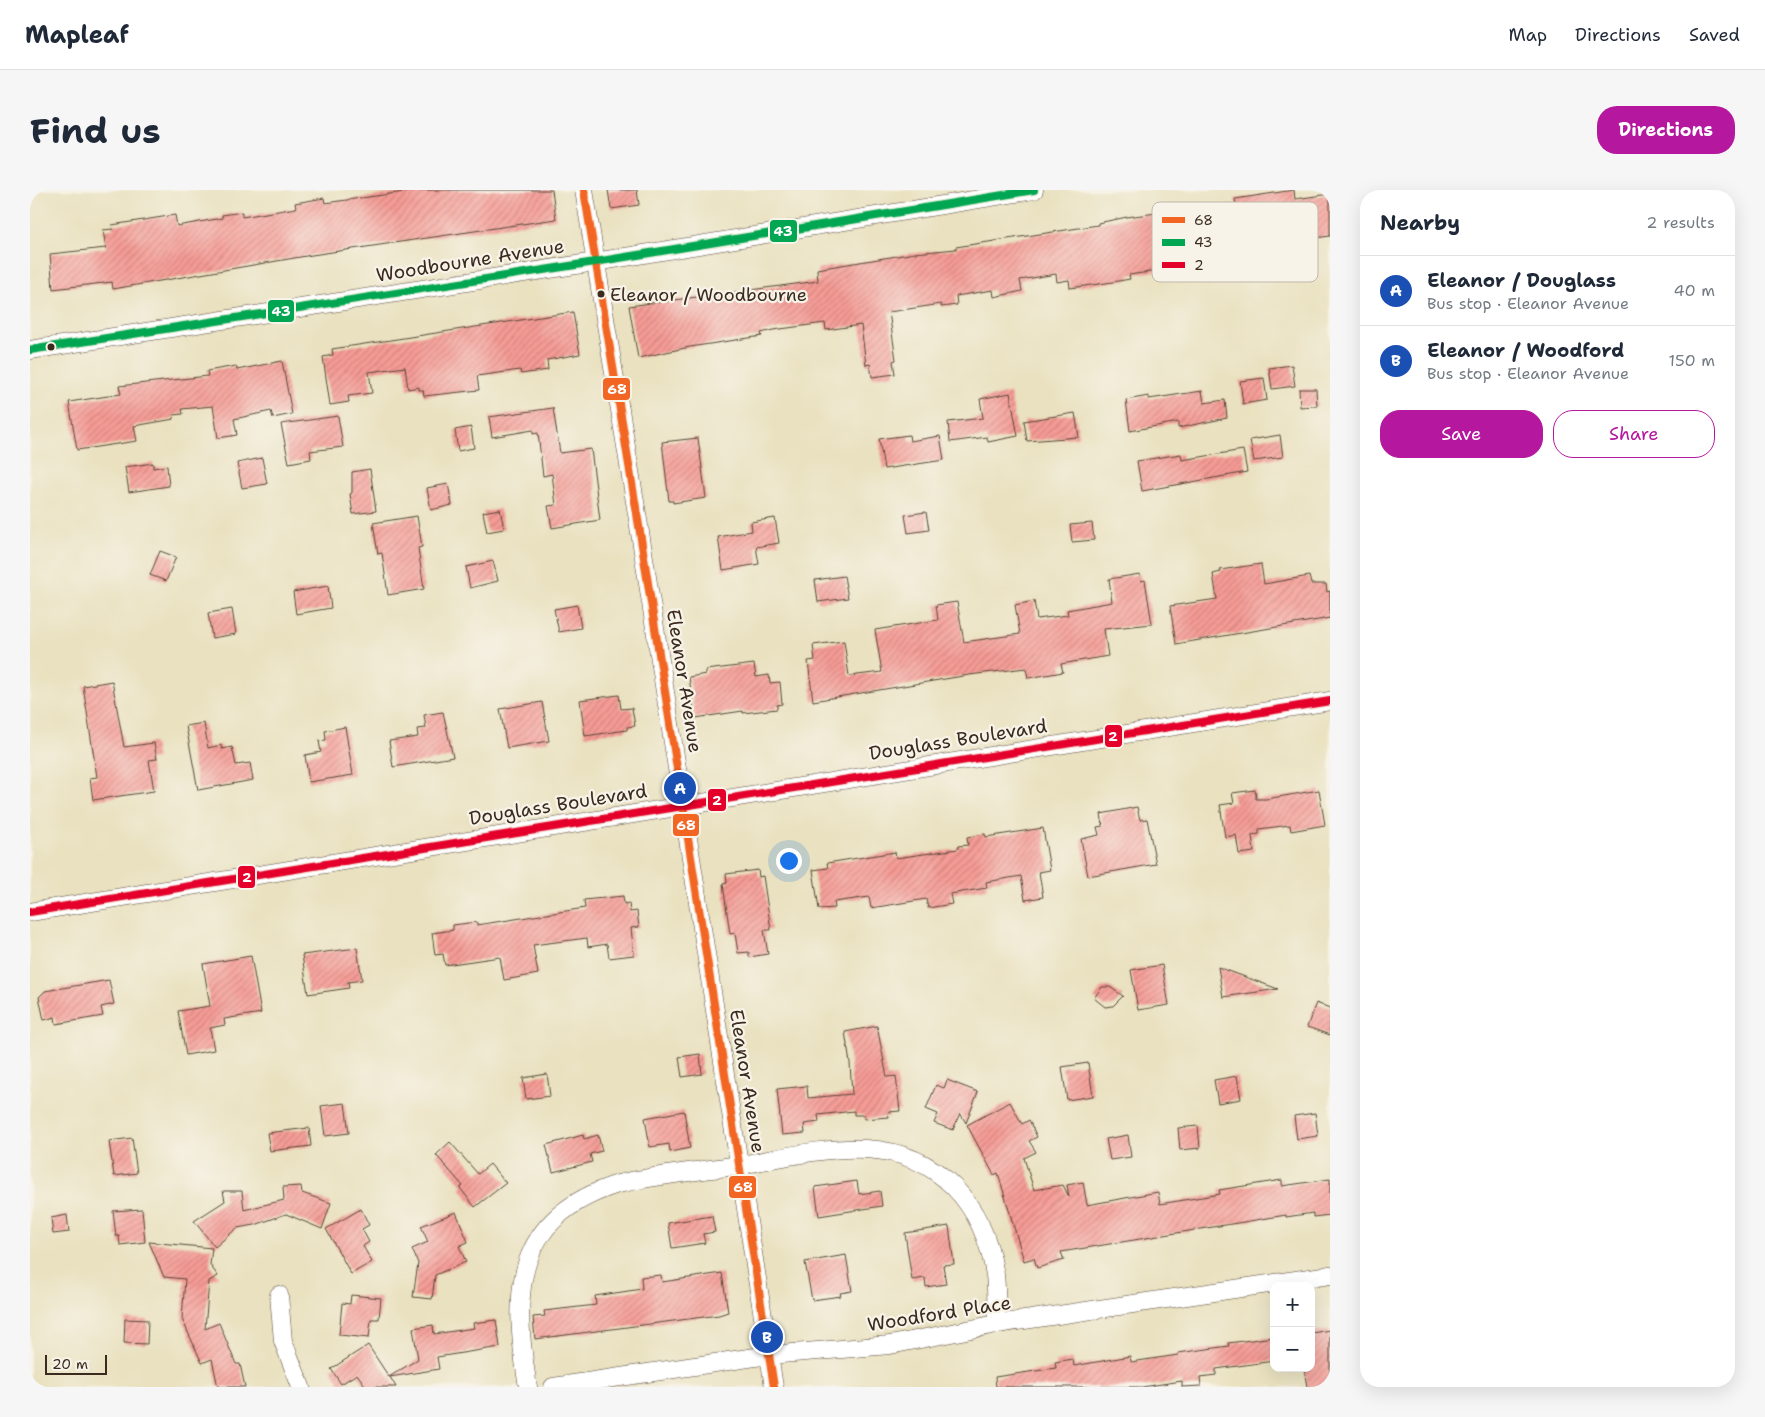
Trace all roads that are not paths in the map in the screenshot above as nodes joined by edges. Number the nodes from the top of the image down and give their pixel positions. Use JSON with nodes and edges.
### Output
{"nodes":[{"id":1,"x":584,"y":190,"type":"edge"},
{"id":2,"x":1034,"y":190,"type":"edge"},
{"id":3,"x":595,"y":262,"type":"junction"},
{"id":4,"x":30,"y":351,"type":"edge"},
{"id":5,"x":1330,"y":701,"type":"edge"},
{"id":6,"x":683,"y":805,"type":"junction"},
{"id":7,"x":30,"y":912,"type":"edge"},
{"id":8,"x":740,"y":1165,"type":"junction"},
{"id":9,"x":1330,"y":1275,"type":"edge"},
{"id":10,"x":279,"y":1295,"type":"dead end"},
{"id":11,"x":997,"y":1324,"type":"junction"},
{"id":12,"x":770,"y":1355,"type":"junction"},
{"id":13,"x":301,"y":1387,"type":"edge"},
{"id":14,"x":528,"y":1387,"type":"edge"},
{"id":15,"x":553,"y":1387,"type":"edge"},
{"id":16,"x":774,"y":1387,"type":"edge"}],
"edges":[{"from":1,"to":3,"type":"street","name":"Eleanor Avenue"},
{"from":2,"to":3,"type":"street","name":"Woodbourne Avenue"},
{"from":3,"to":4,"type":"street","name":"Woodbourne Avenue"},
{"from":3,"to":6,"type":"street","name":"Eleanor Avenue"},
{"from":5,"to":6,"type":"street","name":"Douglass Boulevard"},
{"from":6,"to":7,"type":"street","name":"Douglass Boulevard"},
{"from":6,"to":8,"type":"street","name":"Eleanor Avenue"},
{"from":8,"to":11,"type":"street"},
{"from":8,"to":12,"type":"street","name":"Eleanor Avenue"},
{"from":8,"to":14,"type":"street"},
{"from":9,"to":11,"type":"street","name":"Woodford Place"},
{"from":10,"to":13,"type":"street"},
{"from":11,"to":12,"type":"street","name":"Woodford Place"},
{"from":12,"to":15,"type":"street","name":"Woodford Place"},
{"from":12,"to":16,"type":"street","name":"Eleanor Avenue"}]}
